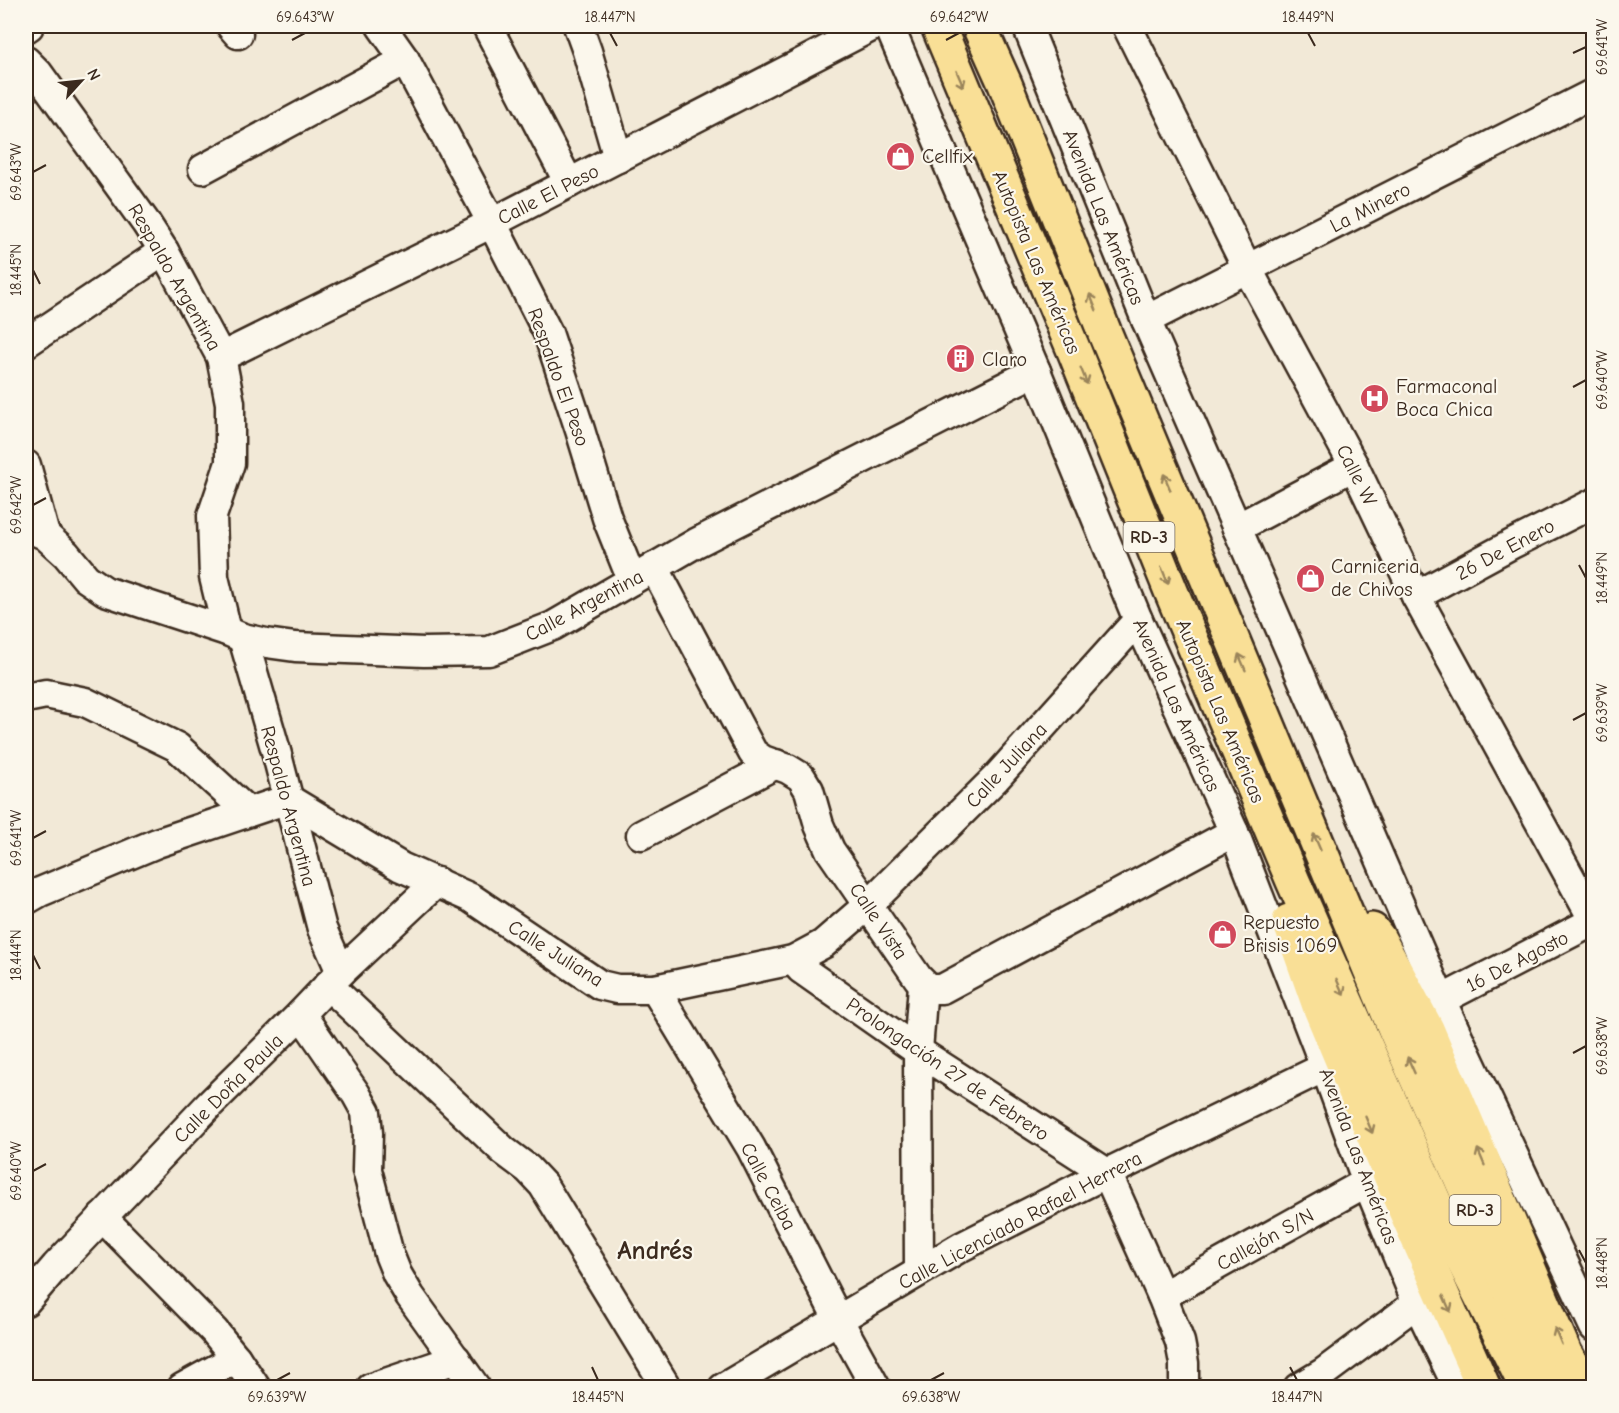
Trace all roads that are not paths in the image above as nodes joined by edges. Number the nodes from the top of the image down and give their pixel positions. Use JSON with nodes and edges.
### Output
{"nodes":[{"id":1,"x":381,"y":26,"type":"edge"},
{"id":2,"x":487,"y":26,"type":"edge"},
{"id":3,"x":578,"y":26,"type":"edge"},
{"id":4,"x":873,"y":26,"type":"edge"},
{"id":5,"x":889,"y":26,"type":"edge"},
{"id":6,"x":938,"y":26,"type":"edge"},
{"id":7,"x":979,"y":26,"type":"edge"},
{"id":8,"x":1027,"y":26,"type":"edge"},
{"id":9,"x":1127,"y":26,"type":"edge"},
{"id":10,"x":405,"y":60,"type":"junction"},
{"id":11,"x":30,"y":72,"type":"edge"},
{"id":12,"x":1593,"y":93,"type":"edge"},
{"id":13,"x":618,"y":158,"type":"junction"},
{"id":14,"x":203,"y":169,"type":"dead end"},
{"id":15,"x":569,"y":183,"type":"junction"},
{"id":16,"x":492,"y":223,"type":"junction"},
{"id":17,"x":164,"y":251,"type":"junction"},
{"id":18,"x":1248,"y":268,"type":"junction"},
{"id":19,"x":1146,"y":320,"type":"junction"},
{"id":20,"x":26,"y":343,"type":"edge"},
{"id":21,"x":221,"y":357,"type":"junction"},
{"id":22,"x":1036,"y":371,"type":"junction"},
{"id":23,"x":26,"y":465,"type":"edge"},
{"id":24,"x":1354,"y":466,"type":"junction"},
{"id":25,"x":1593,"y":502,"type":"edge"},
{"id":26,"x":1237,"y":528,"type":"junction"},
{"id":27,"x":35,"y":531,"type":"edge"},
{"id":28,"x":643,"y":574,"type":"junction"},
{"id":29,"x":1416,"y":596,"type":"junction"},
{"id":30,"x":1138,"y":620,"type":"junction"},
{"id":31,"x":235,"y":634,"type":"junction"},
{"id":32,"x":26,"y":698,"type":"edge"},
{"id":33,"x":1231,"y":733,"type":"junction"},
{"id":34,"x":776,"y":764,"type":"junction"},
{"id":35,"x":288,"y":799,"type":"junction"},
{"id":36,"x":248,"y":812,"type":"junction"},
{"id":37,"x":1234,"y":832,"type":"junction"},
{"id":38,"x":641,"y":835,"type":"dead end"},
{"id":39,"x":1333,"y":879,"type":"junction"},
{"id":40,"x":437,"y":882,"type":"junction"},
{"id":41,"x":26,"y":900,"type":"edge"},
{"id":42,"x":868,"y":905,"type":"junction"},
{"id":43,"x":1593,"y":921,"type":"edge"},
{"id":44,"x":793,"y":960,"type":"junction"},
{"id":45,"x":334,"y":979,"type":"junction"},
{"id":46,"x":923,"y":985,"type":"junction"},
{"id":47,"x":655,"y":989,"type":"junction"},
{"id":48,"x":1441,"y":1000,"type":"junction"},
{"id":49,"x":301,"y":1014,"type":"junction"},
{"id":50,"x":918,"y":1051,"type":"junction"},
{"id":51,"x":1324,"y":1067,"type":"junction"},
{"id":52,"x":1107,"y":1173,"type":"junction"},
{"id":53,"x":1367,"y":1182,"type":"junction"},
{"id":54,"x":102,"y":1217,"type":"junction"},
{"id":55,"x":919,"y":1271,"type":"junction"},
{"id":56,"x":1162,"y":1296,"type":"junction"},
{"id":57,"x":26,"y":1301,"type":"edge"},
{"id":58,"x":1417,"y":1303,"type":"junction"},
{"id":59,"x":838,"y":1319,"type":"junction"},
{"id":60,"x":1593,"y":1327,"type":"edge"},
{"id":61,"x":236,"y":1358,"type":"junction"},
{"id":62,"x":456,"y":1359,"type":"junction"},
{"id":63,"x":182,"y":1388,"type":"edge"},
{"id":64,"x":256,"y":1388,"type":"edge"},
{"id":65,"x":371,"y":1388,"type":"edge"},
{"id":66,"x":476,"y":1388,"type":"edge"},
{"id":67,"x":667,"y":1388,"type":"edge"},
{"id":68,"x":723,"y":1388,"type":"edge"},
{"id":69,"x":876,"y":1388,"type":"edge"},
{"id":70,"x":1184,"y":1388,"type":"edge"},
{"id":71,"x":1298,"y":1388,"type":"edge"},
{"id":72,"x":1458,"y":1388,"type":"edge"},
{"id":73,"x":1484,"y":1388,"type":"edge"},
{"id":74,"x":1527,"y":1388,"type":"edge"},
{"id":75,"x":1553,"y":1388,"type":"edge"},
{"id":76,"x":1585,"y":1388,"type":"edge"}],
"edges":[{"from":1,"to":10,"type":"street","name":"Respaldo El Peso"},
{"from":2,"to":15,"type":"street"},
{"from":3,"to":13,"type":"street"},
{"from":4,"to":13,"type":"street","name":"Calle El Peso"},
{"from":5,"to":22,"type":"street","name":"Avenida Las Américas"},
{"from":6,"to":33,"type":"highway","name":"Autopista Las Américas","number":"RD-3","one_way":true},
{"from":39,"to":7,"type":"highway","name":"Autopista Las Américas","number":"RD-3","one_way":true},
{"from":8,"to":19,"type":"street","name":"Avenida Las Américas"},
{"from":9,"to":18,"type":"street","name":"Calle W"},
{"from":10,"to":14,"type":"street"},
{"from":10,"to":16,"type":"street","name":"Respaldo El Peso"},
{"from":11,"to":17,"type":"street","name":"Respaldo Argentina"},
{"from":12,"to":18,"type":"street","name":"La Minero"},
{"from":13,"to":15,"type":"street","name":"Calle El Peso"},
{"from":15,"to":16,"type":"street","name":"Calle El Peso"},
{"from":16,"to":21,"type":"street","name":"Calle El Peso"},
{"from":16,"to":28,"type":"street","name":"Respaldo El Peso"},
{"from":17,"to":20,"type":"street"},
{"from":17,"to":21,"type":"street","name":"Respaldo Argentina"},
{"from":18,"to":19,"type":"street","name":"La Minero"},
{"from":18,"to":24,"type":"street","name":"Calle W"},
{"from":19,"to":26,"type":"street","name":"Avenida Las Américas"},
{"from":21,"to":31,"type":"street","name":"Respaldo Argentina"},
{"from":22,"to":28,"type":"street","name":"Calle Argentina"},
{"from":22,"to":30,"type":"street","name":"Avenida Las Américas"},
{"from":23,"to":27,"type":"street"},
{"from":24,"to":26,"type":"street"},
{"from":24,"to":29,"type":"street","name":"Calle W"},
{"from":25,"to":29,"type":"street","name":"26 De Enero"},
{"from":26,"to":48,"type":"street","name":"Avenida Las Américas"},
{"from":27,"to":31,"type":"street","name":"Calle Argentina"},
{"from":28,"to":31,"type":"street","name":"Calle Argentina"},
{"from":28,"to":34,"type":"street","name":"Calle Vista"},
{"from":29,"to":43,"type":"street","name":"Calle W"},
{"from":30,"to":37,"type":"street","name":"Avenida Las Américas"},
{"from":30,"to":42,"type":"street","name":"Calle Juliana"},
{"from":31,"to":35,"type":"street","name":"Respaldo Argentina"},
{"from":32,"to":36,"type":"street"},
{"from":33,"to":73,"type":"highway","one_way":true},
{"from":33,"to":74,"type":"highway","name":"Autopista Las Américas","number":"RD-3","one_way":true},
{"from":34,"to":38,"type":"street"},
{"from":34,"to":42,"type":"street","name":"Calle Vista"},
{"from":35,"to":36,"type":"street"},
{"from":35,"to":40,"type":"street","name":"Calle Juliana"},
{"from":35,"to":45,"type":"street","name":"Respaldo Argentina"},
{"from":36,"to":41,"type":"street"},
{"from":37,"to":46,"type":"street"},
{"from":37,"to":51,"type":"street","name":"Avenida Las Américas"},
{"from":75,"to":39,"type":"highway","name":"Autopista Las Américas","number":"RD-3","one_way":true},
{"from":76,"to":39,"type":"highway","one_way":true},
{"from":40,"to":45,"type":"street","name":"Calle Doña Paula"},
{"from":40,"to":47,"type":"street","name":"Calle Juliana"},
{"from":42,"to":44,"type":"street","name":"Calle Juliana"},
{"from":42,"to":46,"type":"street","name":"Calle Vista"},
{"from":43,"to":48,"type":"street","name":"16 De Agosto"},
{"from":44,"to":47,"type":"street","name":"Calle Juliana"},
{"from":44,"to":50,"type":"street","name":"Prolongación 27 de Febrero"},
{"from":45,"to":49,"type":"street","name":"Calle Doña Paula"},
{"from":45,"to":67,"type":"street"},
{"from":46,"to":50,"type":"street"},
{"from":47,"to":59,"type":"street","name":"Calle Ceiba"},
{"from":48,"to":60,"type":"street","name":"Avenida Las Américas"},
{"from":49,"to":54,"type":"street","name":"Calle Doña Paula"},
{"from":49,"to":62,"type":"street"},
{"from":50,"to":52,"type":"street","name":"Prolongación 27 de Febrero"},
{"from":50,"to":55,"type":"street"},
{"from":51,"to":52,"type":"street","name":"Calle Licenciado Rafael Herrera"},
{"from":51,"to":53,"type":"street","name":"Avenida Las Américas"},
{"from":52,"to":55,"type":"street","name":"Calle Licenciado Rafael Herrera"},
{"from":52,"to":56,"type":"street"},
{"from":53,"to":56,"type":"street","name":"Callejón S/N"},
{"from":53,"to":58,"type":"street","name":"Avenida Las Américas"},
{"from":54,"to":57,"type":"street","name":"Calle Doña Paula"},
{"from":54,"to":61,"type":"street"},
{"from":55,"to":59,"type":"street","name":"Calle Licenciado Rafael Herrera"},
{"from":56,"to":70,"type":"street"},
{"from":58,"to":71,"type":"street"},
{"from":58,"to":72,"type":"street","name":"Avenida Las Américas"},
{"from":59,"to":68,"type":"street","name":"Calle Licenciado Rafael Herrera"},
{"from":59,"to":69,"type":"street","name":"Calle Ceiba"},
{"from":61,"to":63,"type":"street"},
{"from":61,"to":64,"type":"street"},
{"from":62,"to":65,"type":"street"},
{"from":62,"to":66,"type":"street"}]}
